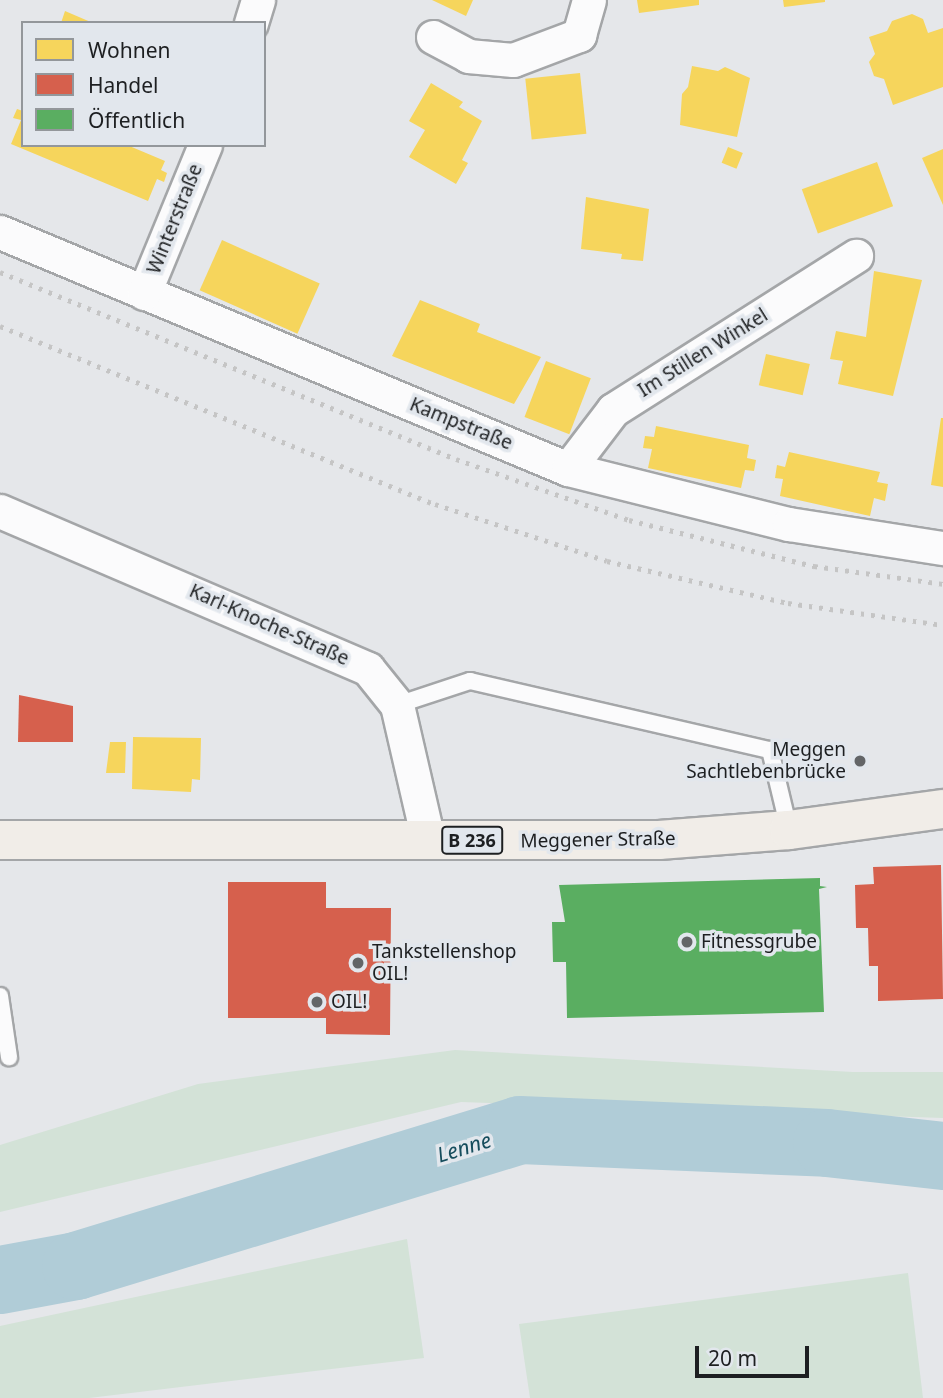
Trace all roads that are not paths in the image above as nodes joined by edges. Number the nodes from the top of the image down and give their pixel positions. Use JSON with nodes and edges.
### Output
{"nodes":[{"id":1,"x":258,"y":0,"type":"edge"},
{"id":2,"x":589,"y":0,"type":"edge"},
{"id":3,"x":252,"y":21,"type":"edge"},
{"id":4,"x":433,"y":37,"type":"dead end"},
{"id":5,"x":204,"y":147,"type":"edge"},
{"id":6,"x":0,"y":232,"type":"edge"},
{"id":7,"x":856,"y":256,"type":"dead end"},
{"id":8,"x":144,"y":293,"type":"junction"},
{"id":9,"x":568,"y":469,"type":"junction"},
{"id":10,"x":0,"y":511,"type":"edge"},
{"id":11,"x":943,"y":548,"type":"edge"},
{"id":12,"x":397,"y":705,"type":"junction"},
{"id":13,"x":943,"y":810,"type":"edge"},
{"id":14,"x":789,"y":830,"type":"junction"},
{"id":15,"x":428,"y":839,"type":"junction"},
{"id":16,"x":0,"y":840,"type":"edge"},
{"id":17,"x":0,"y":996,"type":"edge"},
{"id":18,"x":9,"y":1057,"type":"dead end"}],
"edges":[{"from":1,"to":3,"type":"street"},
{"from":2,"to":4,"type":"street"},
{"from":5,"to":8,"type":"street","name":"Winterstraße"},
{"from":6,"to":8,"type":"street","name":"Kampstraße"},
{"from":7,"to":9,"type":"street","name":"Im Stillen Winkel"},
{"from":8,"to":9,"type":"street","name":"Kampstraße"},
{"from":9,"to":11,"type":"street","name":"Kampstraße"},
{"from":10,"to":12,"type":"street","name":"Karl-Knoche-Straße"},
{"from":12,"to":14,"type":"lane"},
{"from":12,"to":15,"type":"street","name":"Karl-Knoche-Straße"},
{"from":13,"to":14,"type":"main road","name":"Meggener Straße","number":"B 236"},
{"from":14,"to":15,"type":"main road","name":"Meggener Straße","number":"B 236"},
{"from":15,"to":16,"type":"main road","name":"Meggener Straße","number":"B 236"},
{"from":17,"to":18,"type":"lane"}]}
